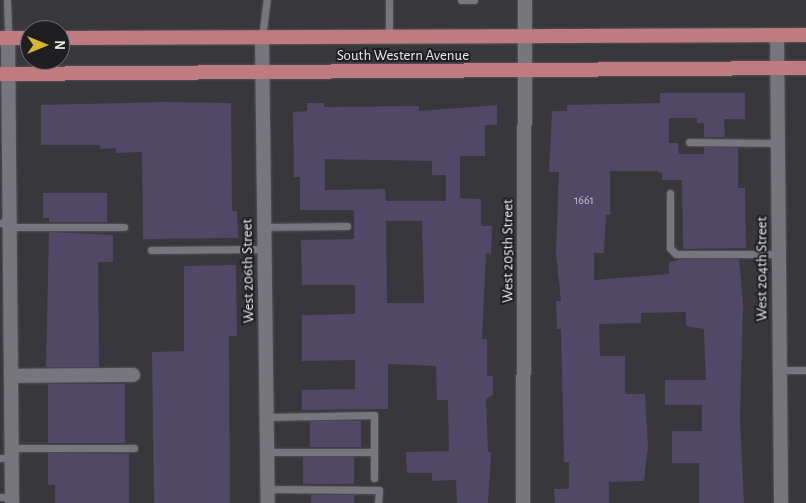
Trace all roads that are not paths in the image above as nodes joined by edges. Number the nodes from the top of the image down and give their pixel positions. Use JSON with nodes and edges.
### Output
{"nodes":[{"id":1,"x":7,"y":0,"type":"edge"},
{"id":2,"x":266,"y":0,"type":"edge"},
{"id":3,"x":388,"y":0,"type":"edge"},
{"id":4,"x":460,"y":0,"type":"edge"},
{"id":5,"x":474,"y":0,"type":"edge"},
{"id":6,"x":525,"y":0,"type":"edge"},
{"id":7,"x":806,"y":35,"type":"edge"},
{"id":8,"x":777,"y":36,"type":"junction"},
{"id":9,"x":526,"y":37,"type":"junction"},
{"id":10,"x":4,"y":38,"type":"edge"},
{"id":11,"x":20,"y":38,"type":"edge"},
{"id":12,"x":70,"y":38,"type":"edge"},
{"id":13,"x":389,"y":38,"type":"junction"},
{"id":14,"x":262,"y":39,"type":"junction"},
{"id":15,"x":806,"y":68,"type":"edge"},
{"id":16,"x":777,"y":69,"type":"junction"},
{"id":17,"x":525,"y":72,"type":"junction"},
{"id":18,"x":4,"y":74,"type":"edge"},
{"id":19,"x":262,"y":74,"type":"junction"},
{"id":20,"x":689,"y":142,"type":"dead end"},
{"id":21,"x":777,"y":143,"type":"junction"},
{"id":22,"x":670,"y":193,"type":"dead end"},
{"id":23,"x":7,"y":224,"type":"edge"},
{"id":24,"x":347,"y":226,"type":"dead end"},
{"id":25,"x":124,"y":227,"type":"dead end"},
{"id":26,"x":264,"y":227,"type":"junction"},
{"id":27,"x":151,"y":250,"type":"dead end"},
{"id":28,"x":264,"y":250,"type":"junction"},
{"id":29,"x":778,"y":254,"type":"junction"},
{"id":30,"x":779,"y":370,"type":"junction"},
{"id":31,"x":806,"y":370,"type":"edge"},
{"id":32,"x":133,"y":375,"type":"dead end"},
{"id":33,"x":12,"y":376,"type":"junction"},
{"id":34,"x":266,"y":417,"type":"junction"},
{"id":35,"x":134,"y":448,"type":"dead end"},
{"id":36,"x":267,"y":452,"type":"junction"},
{"id":37,"x":374,"y":452,"type":"junction"},
{"id":38,"x":8,"y":455,"type":"edge"},
{"id":39,"x":374,"y":478,"type":"dead end"},
{"id":40,"x":267,"y":496,"type":"edge"},
{"id":41,"x":8,"y":499,"type":"edge"},
{"id":42,"x":378,"y":503,"type":"edge"},
{"id":43,"x":523,"y":503,"type":"edge"},
{"id":44,"x":782,"y":503,"type":"edge"}],
"edges":[{"from":1,"to":10,"type":"lane"},
{"from":2,"to":14,"type":"lane"},
{"from":3,"to":13,"type":"lane"},
{"from":4,"to":5,"type":"lane"},
{"from":6,"to":9,"type":"street","name":"West 205th Street"},
{"from":7,"to":8,"type":"main road","name":"South Western Avenue"},
{"from":8,"to":9,"type":"main road","name":"South Western Avenue"},
{"from":8,"to":16,"type":"street","name":"West 204th Street"},
{"from":9,"to":13,"type":"main road","name":"South Western Avenue"},
{"from":9,"to":17,"type":"street","name":"West 205th Street"},
{"from":10,"to":11,"type":"main road"},
{"from":10,"to":18,"type":"street"},
{"from":12,"to":14,"type":"main road","name":"South Western Avenue"},
{"from":13,"to":14,"type":"main road","name":"South Western Avenue"},
{"from":14,"to":19,"type":"street","name":"West 206th Street"},
{"from":15,"to":16,"type":"main road","name":"South Western Avenue"},
{"from":16,"to":17,"type":"main road","name":"South Western Avenue"},
{"from":16,"to":21,"type":"street","name":"West 204th Street"},
{"from":17,"to":19,"type":"main road","name":"South Western Avenue"},
{"from":17,"to":43,"type":"street","name":"West 205th Street"},
{"from":18,"to":19,"type":"main road","name":"South Western Avenue"},
{"from":18,"to":23,"type":"street"},
{"from":19,"to":26,"type":"street","name":"West 206th Street"},
{"from":20,"to":21,"type":"lane"},
{"from":21,"to":29,"type":"street","name":"West 204th Street"},
{"from":22,"to":29,"type":"lane"},
{"from":23,"to":25,"type":"lane"},
{"from":23,"to":33,"type":"street"},
{"from":24,"to":26,"type":"lane"},
{"from":26,"to":28,"type":"street","name":"West 206th Street"},
{"from":27,"to":28,"type":"lane"},
{"from":28,"to":34,"type":"street","name":"West 206th Street"},
{"from":29,"to":30,"type":"street","name":"West 204th Street"},
{"from":30,"to":31,"type":"lane"},
{"from":30,"to":44,"type":"street","name":"West 204th Street"},
{"from":32,"to":33,"type":"street"},
{"from":33,"to":38,"type":"street"},
{"from":34,"to":36,"type":"street","name":"West 206th Street"},
{"from":34,"to":37,"type":"lane"},
{"from":35,"to":38,"type":"lane"},
{"from":36,"to":37,"type":"lane"},
{"from":36,"to":40,"type":"street","name":"West 206th Street"},
{"from":37,"to":39,"type":"lane"},
{"from":38,"to":41,"type":"street"},
{"from":40,"to":42,"type":"lane"}]}
